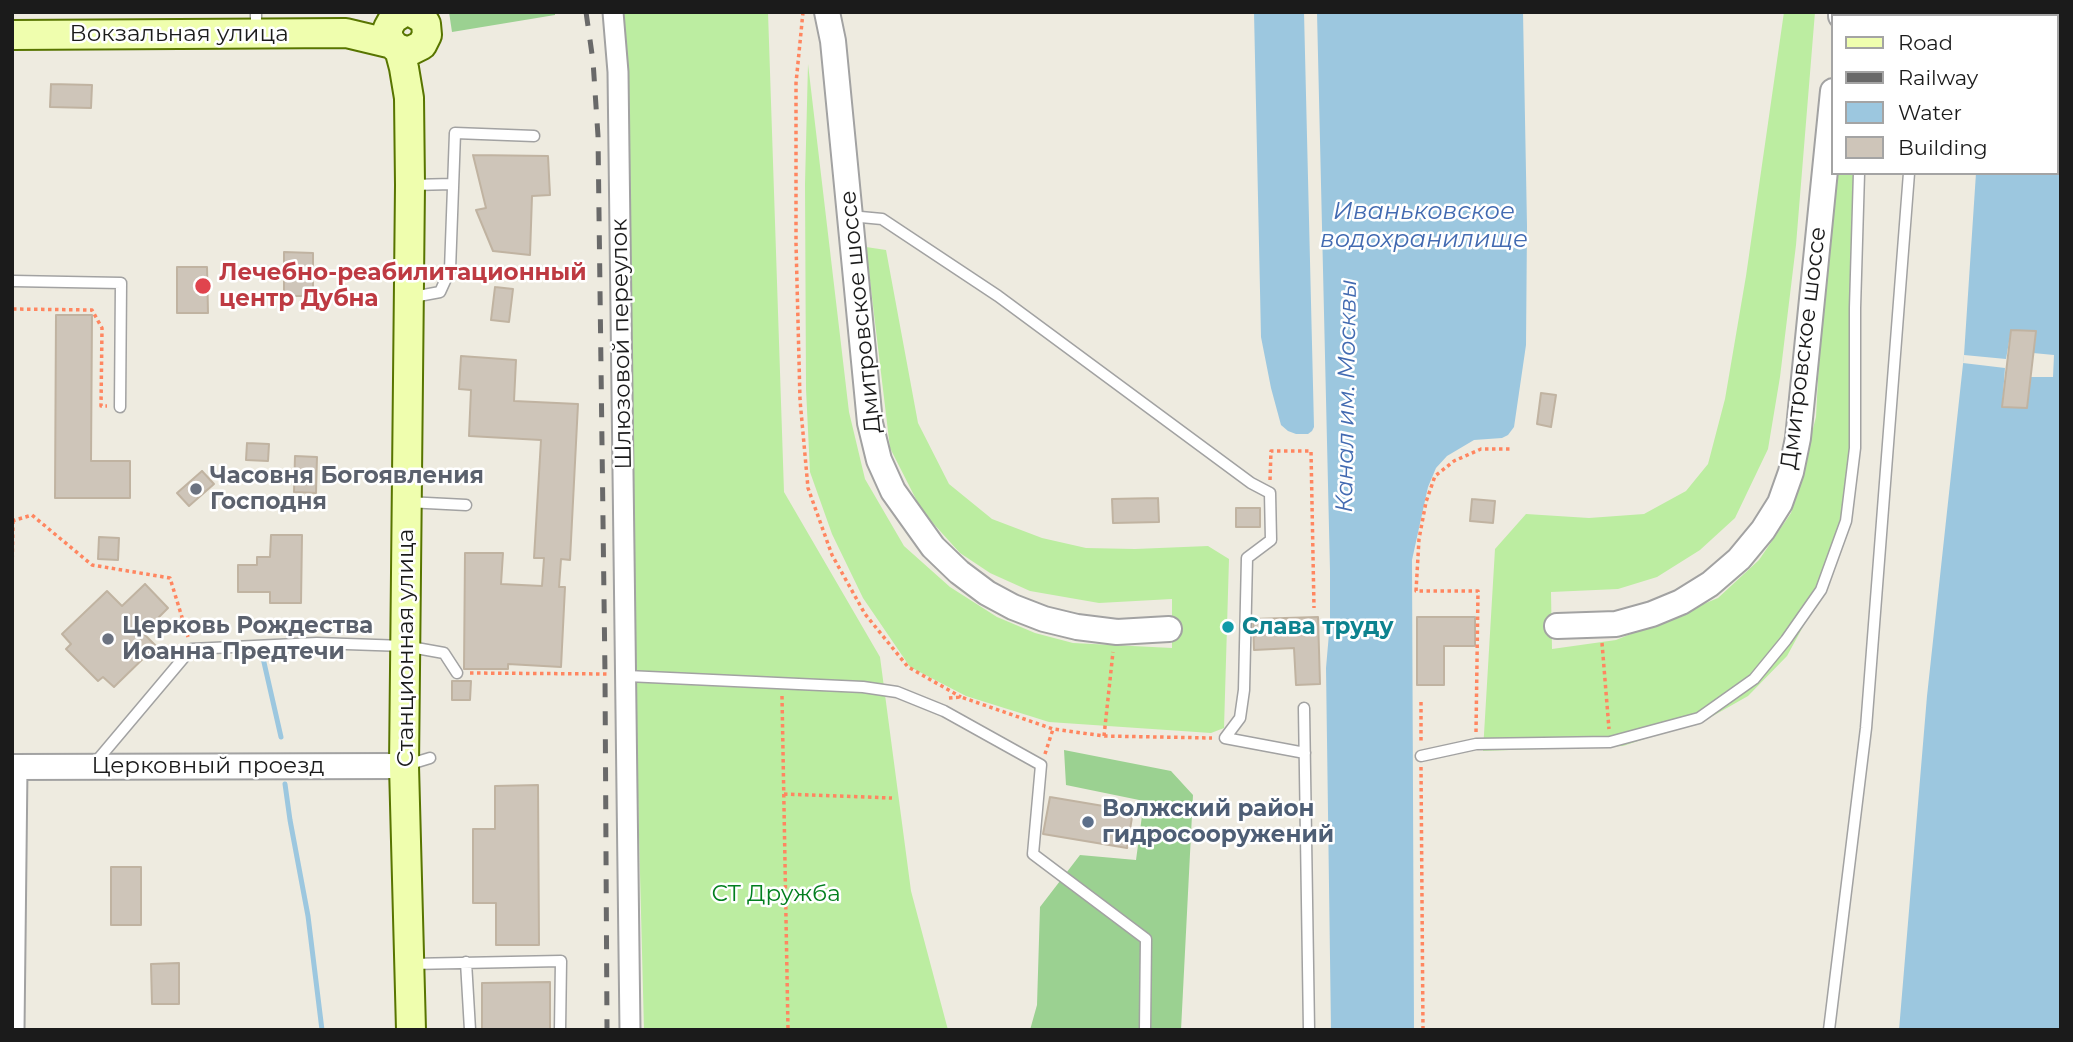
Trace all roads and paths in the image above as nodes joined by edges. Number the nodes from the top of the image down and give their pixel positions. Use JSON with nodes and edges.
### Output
{"nodes":[{"id":1,"x":612,"y":12,"type":"edge"},
{"id":2,"x":803,"y":12,"type":"edge"},
{"id":3,"x":827,"y":12,"type":"edge"},
{"id":4,"x":256,"y":23,"type":"edge"},
{"id":5,"x":405,"y":24,"type":"edge"},
{"id":6,"x":12,"y":35,"type":"edge"},
{"id":7,"x":1832,"y":101,"type":"edge"},
{"id":8,"x":534,"y":136,"type":"dead end"},
{"id":9,"x":1859,"y":175,"type":"edge"},
{"id":10,"x":1909,"y":175,"type":"edge"},
{"id":11,"x":410,"y":184,"type":"junction"},
{"id":12,"x":453,"y":184,"type":"junction"},
{"id":13,"x":850,"y":216,"type":"junction"},
{"id":14,"x":13,"y":281,"type":"edge"},
{"id":15,"x":409,"y":298,"type":"junction"},
{"id":16,"x":13,"y":309,"type":"edge"},
{"id":17,"x":120,"y":407,"type":"joint"},
{"id":18,"x":1512,"y":449,"type":"dead end"},
{"id":19,"x":1270,"y":493,"type":"junction"},
{"id":20,"x":407,"y":502,"type":"junction"},
{"id":21,"x":466,"y":505,"type":"dead end"},
{"id":22,"x":13,"y":520,"type":"edge"},
{"id":23,"x":12,"y":573,"type":"edge"},
{"id":24,"x":1314,"y":608,"type":"dead end"},
{"id":25,"x":1557,"y":626,"type":"dead end"},
{"id":26,"x":1169,"y":629,"type":"dead end"},
{"id":27,"x":1601,"y":637,"type":"dead end"},
{"id":28,"x":1114,"y":643,"type":"dead end"},
{"id":29,"x":405,"y":646,"type":"junction"},
{"id":30,"x":191,"y":649,"type":"junction"},
{"id":31,"x":457,"y":673,"type":"joint"},
{"id":32,"x":627,"y":676,"type":"junction"},
{"id":33,"x":782,"y":683,"type":"junction"},
{"id":34,"x":961,"y":697,"type":"junction"},
{"id":35,"x":915,"y":700,"type":"junction"},
{"id":36,"x":1421,"y":702,"type":"dead end"},
{"id":37,"x":1304,"y":708,"type":"dead end"},
{"id":38,"x":1053,"y":729,"type":"junction"},
{"id":39,"x":1104,"y":736,"type":"junction"},
{"id":40,"x":1225,"y":738,"type":"junction"},
{"id":41,"x":1610,"y":742,"type":"junction"},
{"id":42,"x":1476,"y":744,"type":"junction"},
{"id":43,"x":1305,"y":753,"type":"junction"},
{"id":44,"x":1421,"y":756,"type":"junction"},
{"id":45,"x":417,"y":762,"type":"junction"},
{"id":46,"x":1041,"y":765,"type":"junction"},
{"id":47,"x":92,"y":766,"type":"junction"},
{"id":48,"x":15,"y":768,"type":"edge"},
{"id":49,"x":784,"y":794,"type":"junction"},
{"id":50,"x":892,"y":798,"type":"dead end"},
{"id":51,"x":466,"y":962,"type":"junction"},
{"id":52,"x":409,"y":964,"type":"junction"},
{"id":53,"x":14,"y":1030,"type":"edge"},
{"id":54,"x":411,"y":1030,"type":"edge"},
{"id":55,"x":470,"y":1030,"type":"edge"},
{"id":56,"x":560,"y":1030,"type":"edge"},
{"id":57,"x":630,"y":1030,"type":"edge"},
{"id":58,"x":789,"y":1030,"type":"edge"},
{"id":59,"x":1145,"y":1030,"type":"edge"},
{"id":60,"x":1309,"y":1030,"type":"edge"},
{"id":61,"x":1423,"y":1030,"type":"edge"},
{"id":62,"x":1829,"y":1030,"type":"edge"}],
"edges":[{"from":1,"to":32,"type":"street","name":"Шлюзовой переулок"},
{"from":2,"to":34,"type":"path"},
{"from":3,"to":13,"type":"street","name":"Дмитровское шоссе"},
{"from":4,"to":5,"type":"main road","name":"Вокзальная улица"},
{"from":4,"to":6,"type":"main road","name":"Вокзальная улица"},
{"from":5,"to":11,"type":"main road","name":"Станционная улица"},
{"from":7,"to":25,"type":"street","name":"Дмитровское шоссе"},
{"from":8,"to":12,"type":"lane"},
{"from":9,"to":41,"type":"lane"},
{"from":10,"to":62,"type":"lane"},
{"from":11,"to":12,"type":"lane"},
{"from":11,"to":15,"type":"main road","name":"Станционная улица"},
{"from":12,"to":15,"type":"lane"},
{"from":13,"to":19,"type":"lane"},
{"from":13,"to":26,"type":"street","name":"Дмитровское шоссе"},
{"from":14,"to":17,"type":"lane"},
{"from":15,"to":20,"type":"main road","name":"Станционная улица"},
{"from":16,"to":17,"type":"path"},
{"from":18,"to":42,"type":"path"},
{"from":19,"to":24,"type":"path"},
{"from":19,"to":40,"type":"lane"},
{"from":20,"to":21,"type":"lane"},
{"from":20,"to":29,"type":"main road","name":"Станционная улица"},
{"from":22,"to":23,"type":"path"},
{"from":22,"to":30,"type":"path"},
{"from":27,"to":41,"type":"path"},
{"from":28,"to":39,"type":"path"},
{"from":29,"to":30,"type":"lane"},
{"from":29,"to":31,"type":"lane"},
{"from":29,"to":45,"type":"main road","name":"Станционная улица"},
{"from":30,"to":47,"type":"lane"},
{"from":31,"to":32,"type":"path"},
{"from":32,"to":33,"type":"lane"},
{"from":32,"to":57,"type":"street","name":"Шлюзовой переулок"},
{"from":33,"to":35,"type":"lane"},
{"from":33,"to":49,"type":"path"},
{"from":34,"to":35,"type":"path"},
{"from":34,"to":38,"type":"path"},
{"from":35,"to":46,"type":"lane"},
{"from":36,"to":44,"type":"path"},
{"from":37,"to":43,"type":"lane"},
{"from":38,"to":39,"type":"path"},
{"from":38,"to":46,"type":"path"},
{"from":39,"to":40,"type":"path"},
{"from":40,"to":43,"type":"lane"},
{"from":41,"to":42,"type":"lane"},
{"from":42,"to":44,"type":"lane"},
{"from":43,"to":60,"type":"lane"},
{"from":44,"to":61,"type":"path"},
{"from":45,"to":47,"type":"street","name":"Церковный проезд"},
{"from":45,"to":52,"type":"main road","name":"Станционная улица"},
{"from":46,"to":59,"type":"lane"},
{"from":47,"to":48,"type":"street","name":"Церковный проезд"},
{"from":48,"to":53,"type":"street"},
{"from":49,"to":50,"type":"path"},
{"from":49,"to":58,"type":"path"},
{"from":51,"to":52,"type":"lane"},
{"from":51,"to":55,"type":"lane"},
{"from":51,"to":56,"type":"lane"},
{"from":52,"to":54,"type":"main road","name":"Станционная улица"}]}
